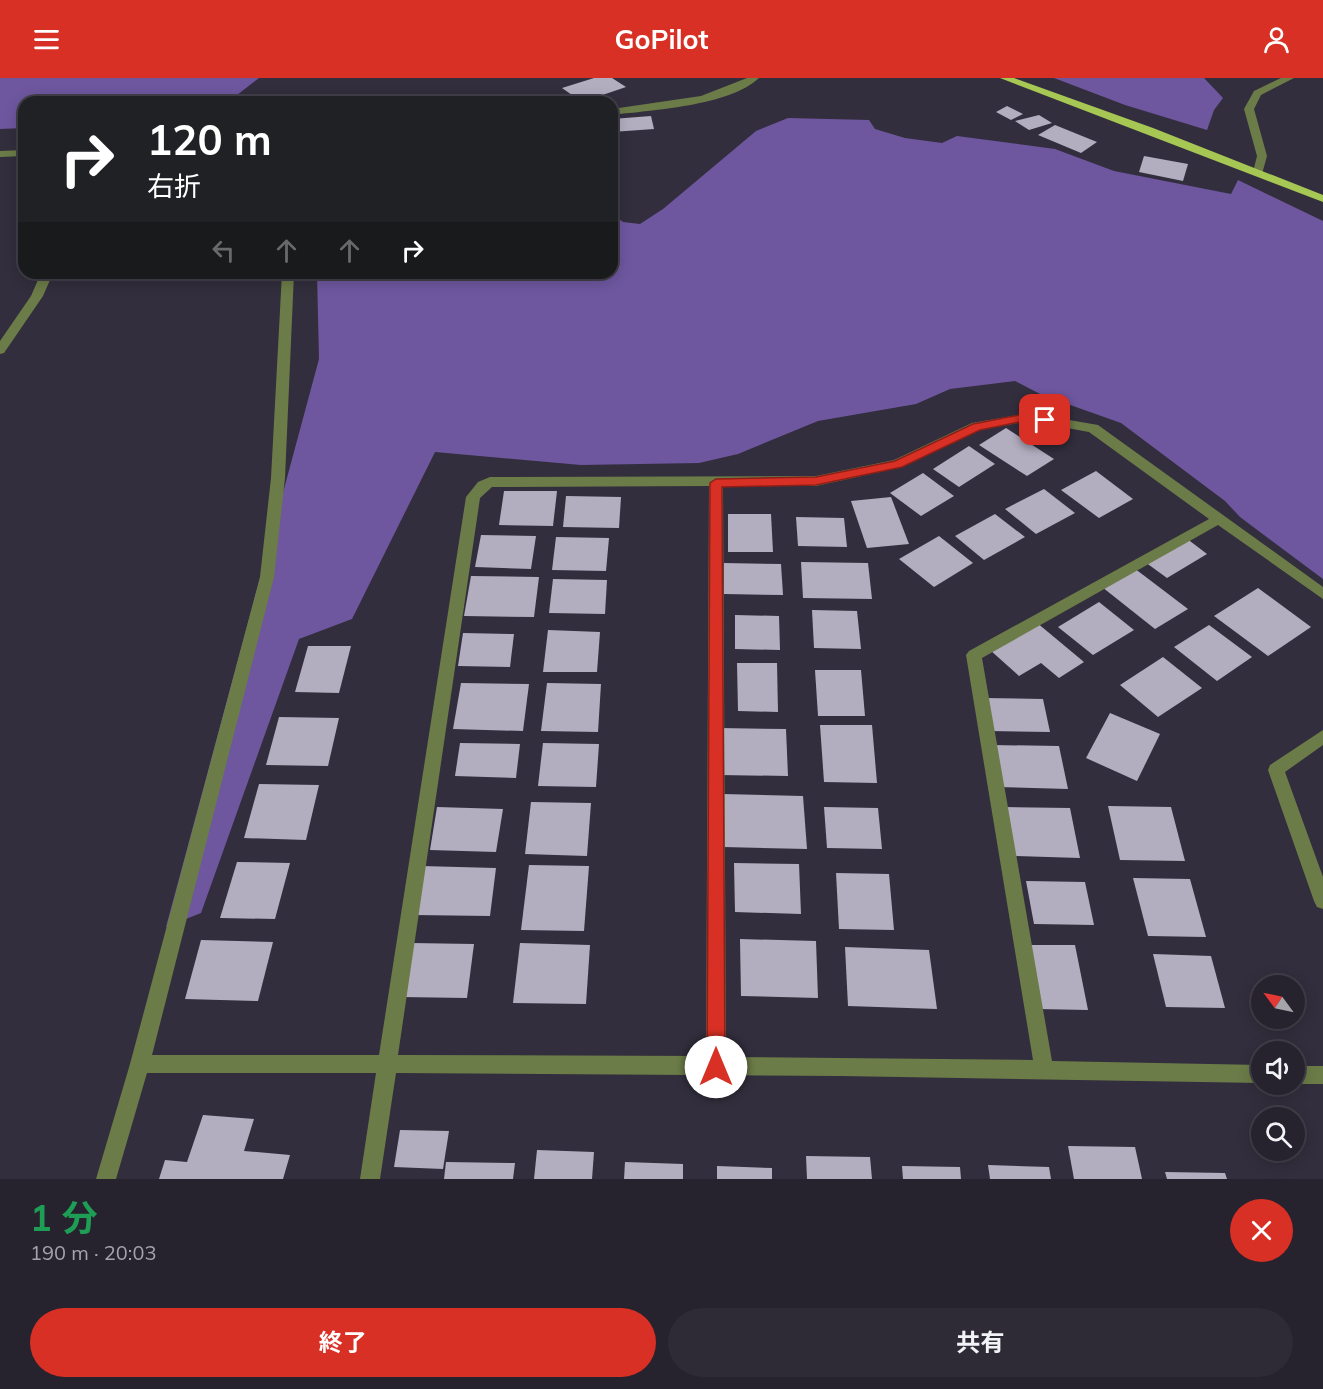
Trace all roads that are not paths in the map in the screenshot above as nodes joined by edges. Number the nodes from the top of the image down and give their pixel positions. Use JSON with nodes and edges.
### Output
{"nodes":[{"id":1,"x":754,"y":78,"type":"edge"},
{"id":2,"x":1005,"y":78,"type":"edge"},
{"id":3,"x":1289,"y":78,"type":"edge"},
{"id":4,"x":618,"y":111,"type":"edge"},
{"id":5,"x":18,"y":153,"type":"edge"},
{"id":6,"x":0,"y":154,"type":"edge"},
{"id":7,"x":1258,"y":172,"type":"junction"},
{"id":8,"x":1323,"y":199,"type":"edge"},
{"id":9,"x":44,"y":279,"type":"edge"},
{"id":10,"x":288,"y":279,"type":"edge"},
{"id":11,"x":0,"y":350,"type":"edge"},
{"id":12,"x":716,"y":483,"type":"junction"},
{"id":13,"x":1219,"y":519,"type":"junction"},
{"id":14,"x":1323,"y":594,"type":"edge"},
{"id":15,"x":1323,"y":736,"type":"edge"},
{"id":16,"x":1323,"y":901,"type":"edge"},
{"id":17,"x":388,"y":1063,"type":"junction"},
{"id":18,"x":140,"y":1064,"type":"junction"},
{"id":19,"x":716,"y":1067,"type":"junction"},
{"id":20,"x":1044,"y":1070,"type":"junction"},
{"id":21,"x":1251,"y":1074,"type":"edge"},
{"id":22,"x":1305,"y":1075,"type":"edge"},
{"id":23,"x":1323,"y":1076,"type":"edge"},
{"id":24,"x":106,"y":1179,"type":"edge"},
{"id":25,"x":370,"y":1179,"type":"edge"}],
"edges":[{"from":1,"to":4,"type":"street"},
{"from":2,"to":7,"type":"main road"},
{"from":3,"to":7,"type":"street"},
{"from":5,"to":6,"type":"street"},
{"from":7,"to":8,"type":"main road"},
{"from":9,"to":11,"type":"street"},
{"from":10,"to":18,"type":"street"},
{"from":12,"to":13,"type":"street"},
{"from":12,"to":17,"type":"street"},
{"from":12,"to":19,"type":"street"},
{"from":13,"to":14,"type":"street"},
{"from":13,"to":20,"type":"street"},
{"from":15,"to":16,"type":"street"},
{"from":17,"to":18,"type":"street"},
{"from":17,"to":19,"type":"street"},
{"from":17,"to":25,"type":"street"},
{"from":18,"to":24,"type":"street"},
{"from":19,"to":20,"type":"street"},
{"from":20,"to":21,"type":"street"},
{"from":22,"to":23,"type":"street"}]}
